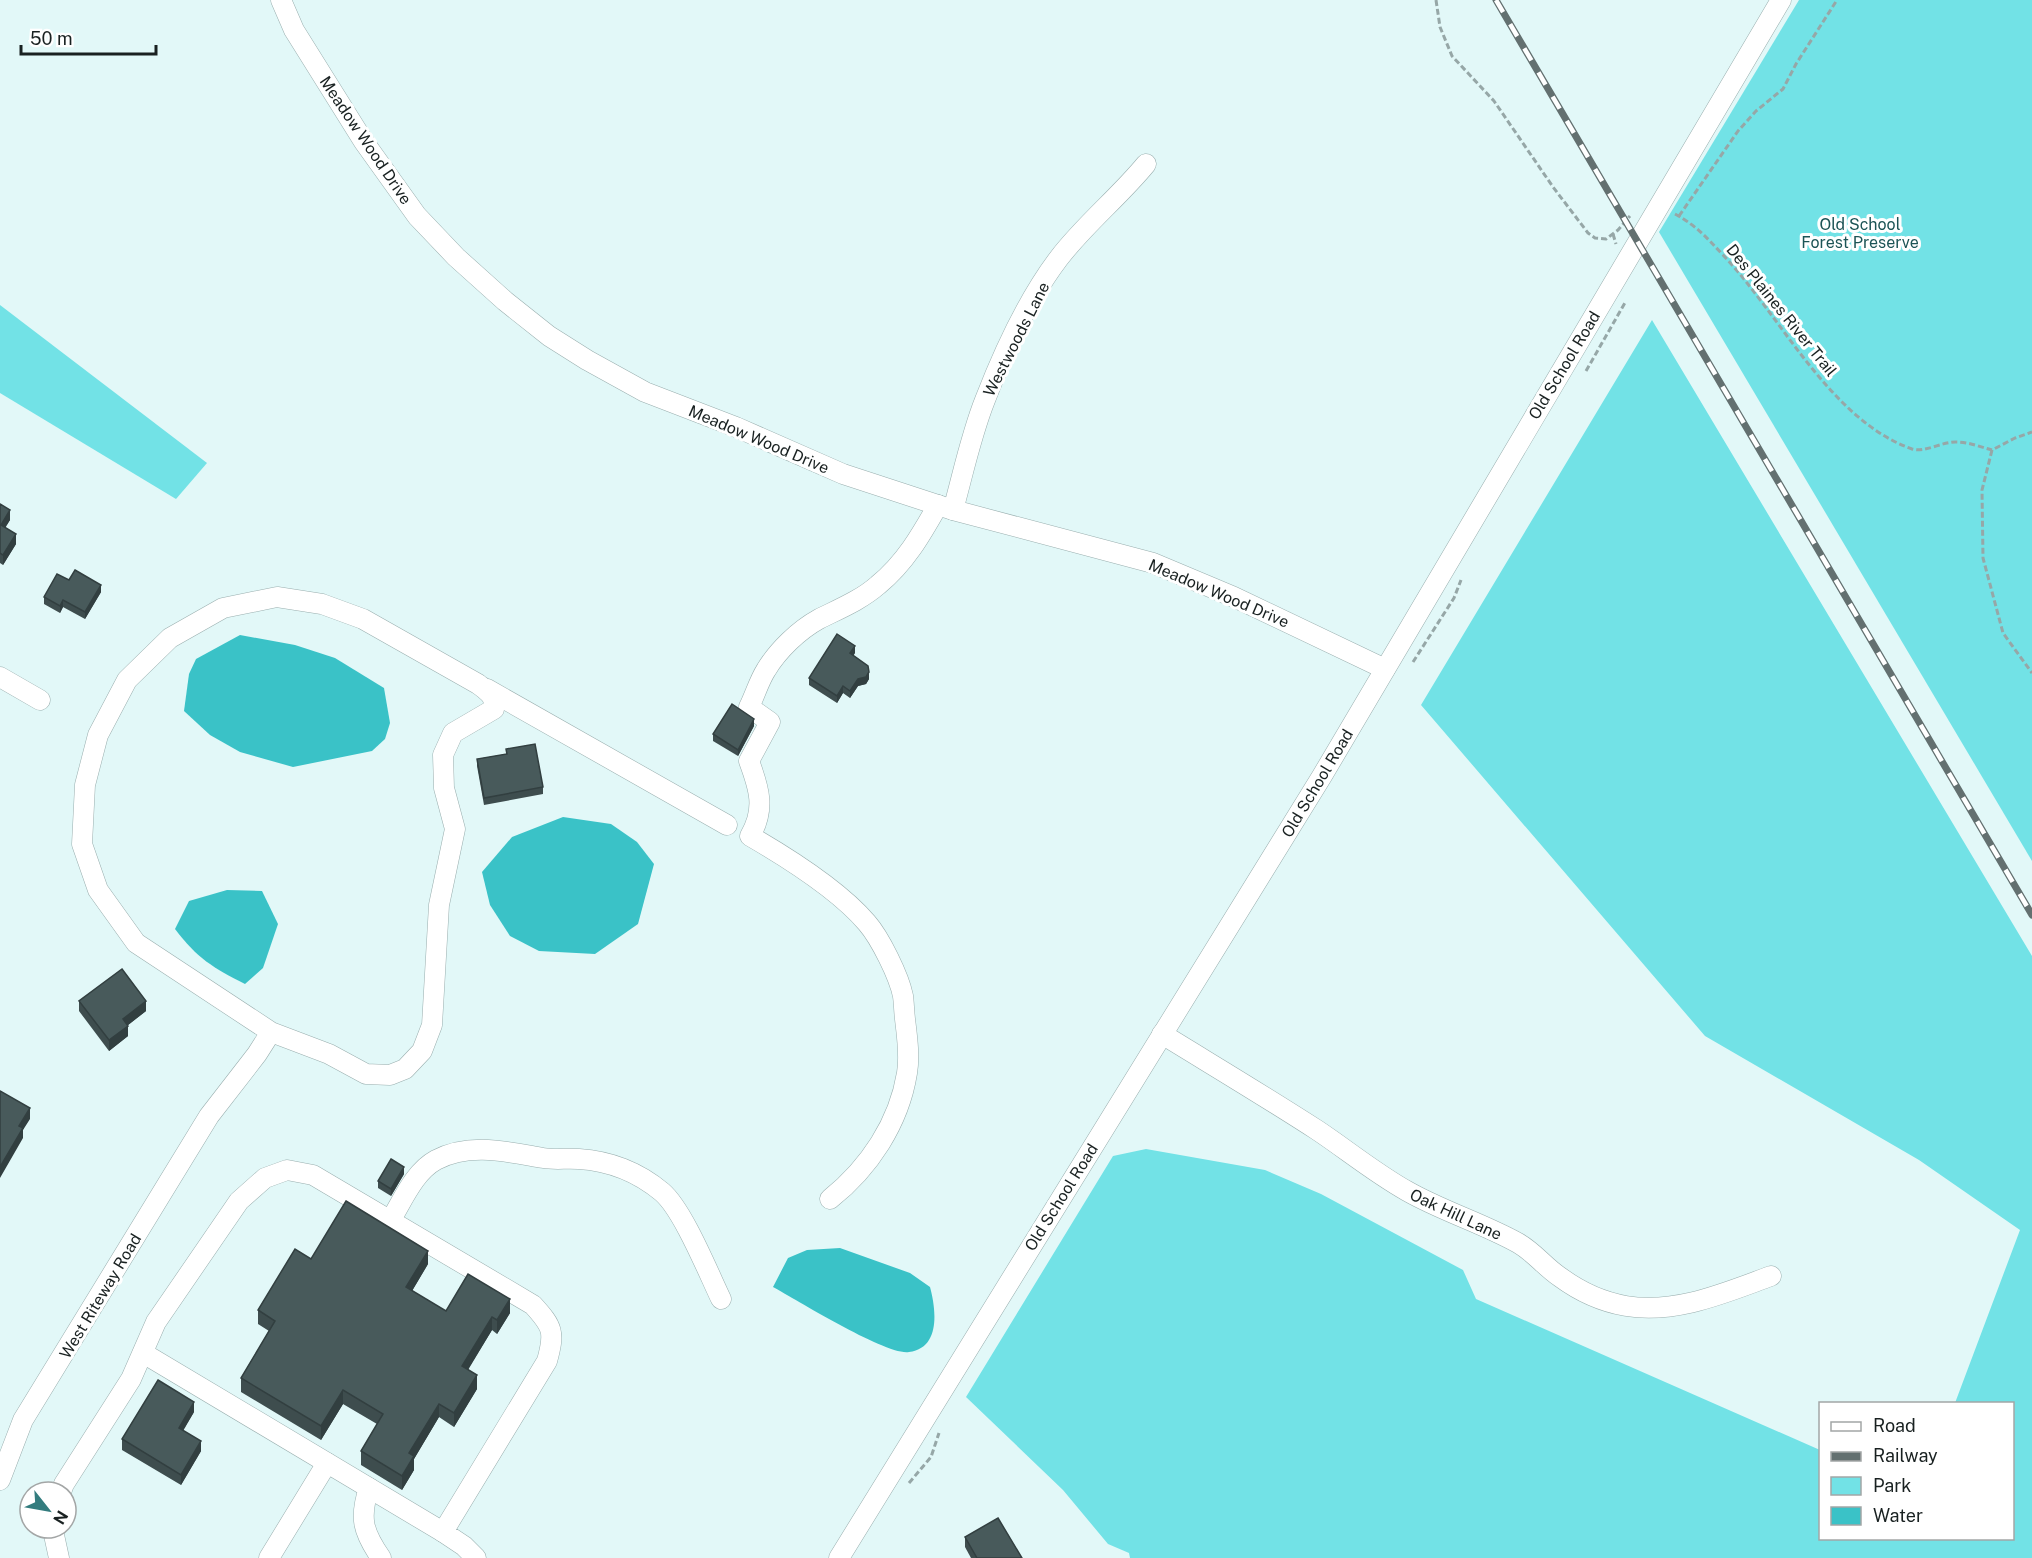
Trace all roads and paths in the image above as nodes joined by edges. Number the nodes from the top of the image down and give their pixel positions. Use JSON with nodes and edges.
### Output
{"nodes":[{"id":1,"x":280,"y":0,"type":"edge"},
{"id":2,"x":1436,"y":0,"type":"edge"},
{"id":3,"x":1781,"y":0,"type":"edge"},
{"id":4,"x":1837,"y":0,"type":"edge"},
{"id":5,"x":1146,"y":164,"type":"dead end"},
{"id":6,"x":1659,"y":206,"type":"junction"},
{"id":7,"x":1632,"y":214,"type":"dead end"},
{"id":8,"x":1679,"y":216,"type":"junction"},
{"id":9,"x":2032,"y":432,"type":"edge"},
{"id":10,"x":1992,"y":450,"type":"junction"},
{"id":11,"x":945,"y":507,"type":"junction"},
{"id":12,"x":1385,"y":669,"type":"junction"},
{"id":13,"x":2032,"y":672,"type":"edge"},
{"id":14,"x":0,"y":678,"type":"edge"},
{"id":15,"x":478,"y":684,"type":"junction"},
{"id":16,"x":40,"y":700,"type":"dead end"},
{"id":17,"x":727,"y":825,"type":"dead end"},
{"id":18,"x":271,"y":1032,"type":"junction"},
{"id":19,"x":1162,"y":1035,"type":"junction"},
{"id":20,"x":830,"y":1199,"type":"dead end"},
{"id":21,"x":390,"y":1221,"type":"junction"},
{"id":22,"x":1771,"y":1276,"type":"dead end"},
{"id":23,"x":721,"y":1299,"type":"dead end"},
{"id":24,"x":143,"y":1353,"type":"junction"},
{"id":25,"x":327,"y":1463,"type":"junction"},
{"id":26,"x":0,"y":1480,"type":"edge"},
{"id":27,"x":67,"y":1480,"type":"edge"},
{"id":28,"x":369,"y":1488,"type":"junction"},
{"id":29,"x":443,"y":1532,"type":"junction"},
{"id":30,"x":55,"y":1540,"type":"edge"},
{"id":31,"x":60,"y":1558,"type":"edge"},
{"id":32,"x":269,"y":1558,"type":"edge"},
{"id":33,"x":381,"y":1558,"type":"edge"},
{"id":34,"x":476,"y":1558,"type":"edge"},
{"id":35,"x":839,"y":1558,"type":"edge"}],
"edges":[{"from":1,"to":11,"type":"street","name":"Meadow Wood Drive"},
{"from":2,"to":7,"type":"path"},
{"from":3,"to":6,"type":"street","name":"Old School Road"},
{"from":4,"to":8,"type":"path"},
{"from":5,"to":11,"type":"street","name":"Westwoods Lane"},
{"from":6,"to":8,"type":"path","name":"Des Plaines River Trail"},
{"from":6,"to":12,"type":"street","name":"Old School Road"},
{"from":8,"to":10,"type":"path","name":"Des Plaines River Trail"},
{"from":9,"to":10,"type":"path"},
{"from":10,"to":13,"type":"path"},
{"from":11,"to":12,"type":"street","name":"Meadow Wood Drive"},
{"from":11,"to":20,"type":"street","name":"Westwoods Lane"},
{"from":12,"to":19,"type":"street","name":"Old School Road"},
{"from":14,"to":16,"type":"street"},
{"from":15,"to":17,"type":"street"},
{"from":15,"to":18,"type":"street"},
{"from":15,"to":18,"type":"street"},
{"from":18,"to":26,"type":"street","name":"West Riteway Road"},
{"from":19,"to":22,"type":"street","name":"Oak Hill Lane"},
{"from":19,"to":35,"type":"street","name":"Old School Road"},
{"from":21,"to":23,"type":"street"},
{"from":21,"to":24,"type":"street"},
{"from":21,"to":29,"type":"street"},
{"from":24,"to":25,"type":"street"},
{"from":24,"to":27,"type":"street"},
{"from":25,"to":28,"type":"street"},
{"from":25,"to":32,"type":"street"},
{"from":28,"to":29,"type":"street"},
{"from":28,"to":33,"type":"street"},
{"from":29,"to":34,"type":"street"},
{"from":30,"to":31,"type":"street"}]}
